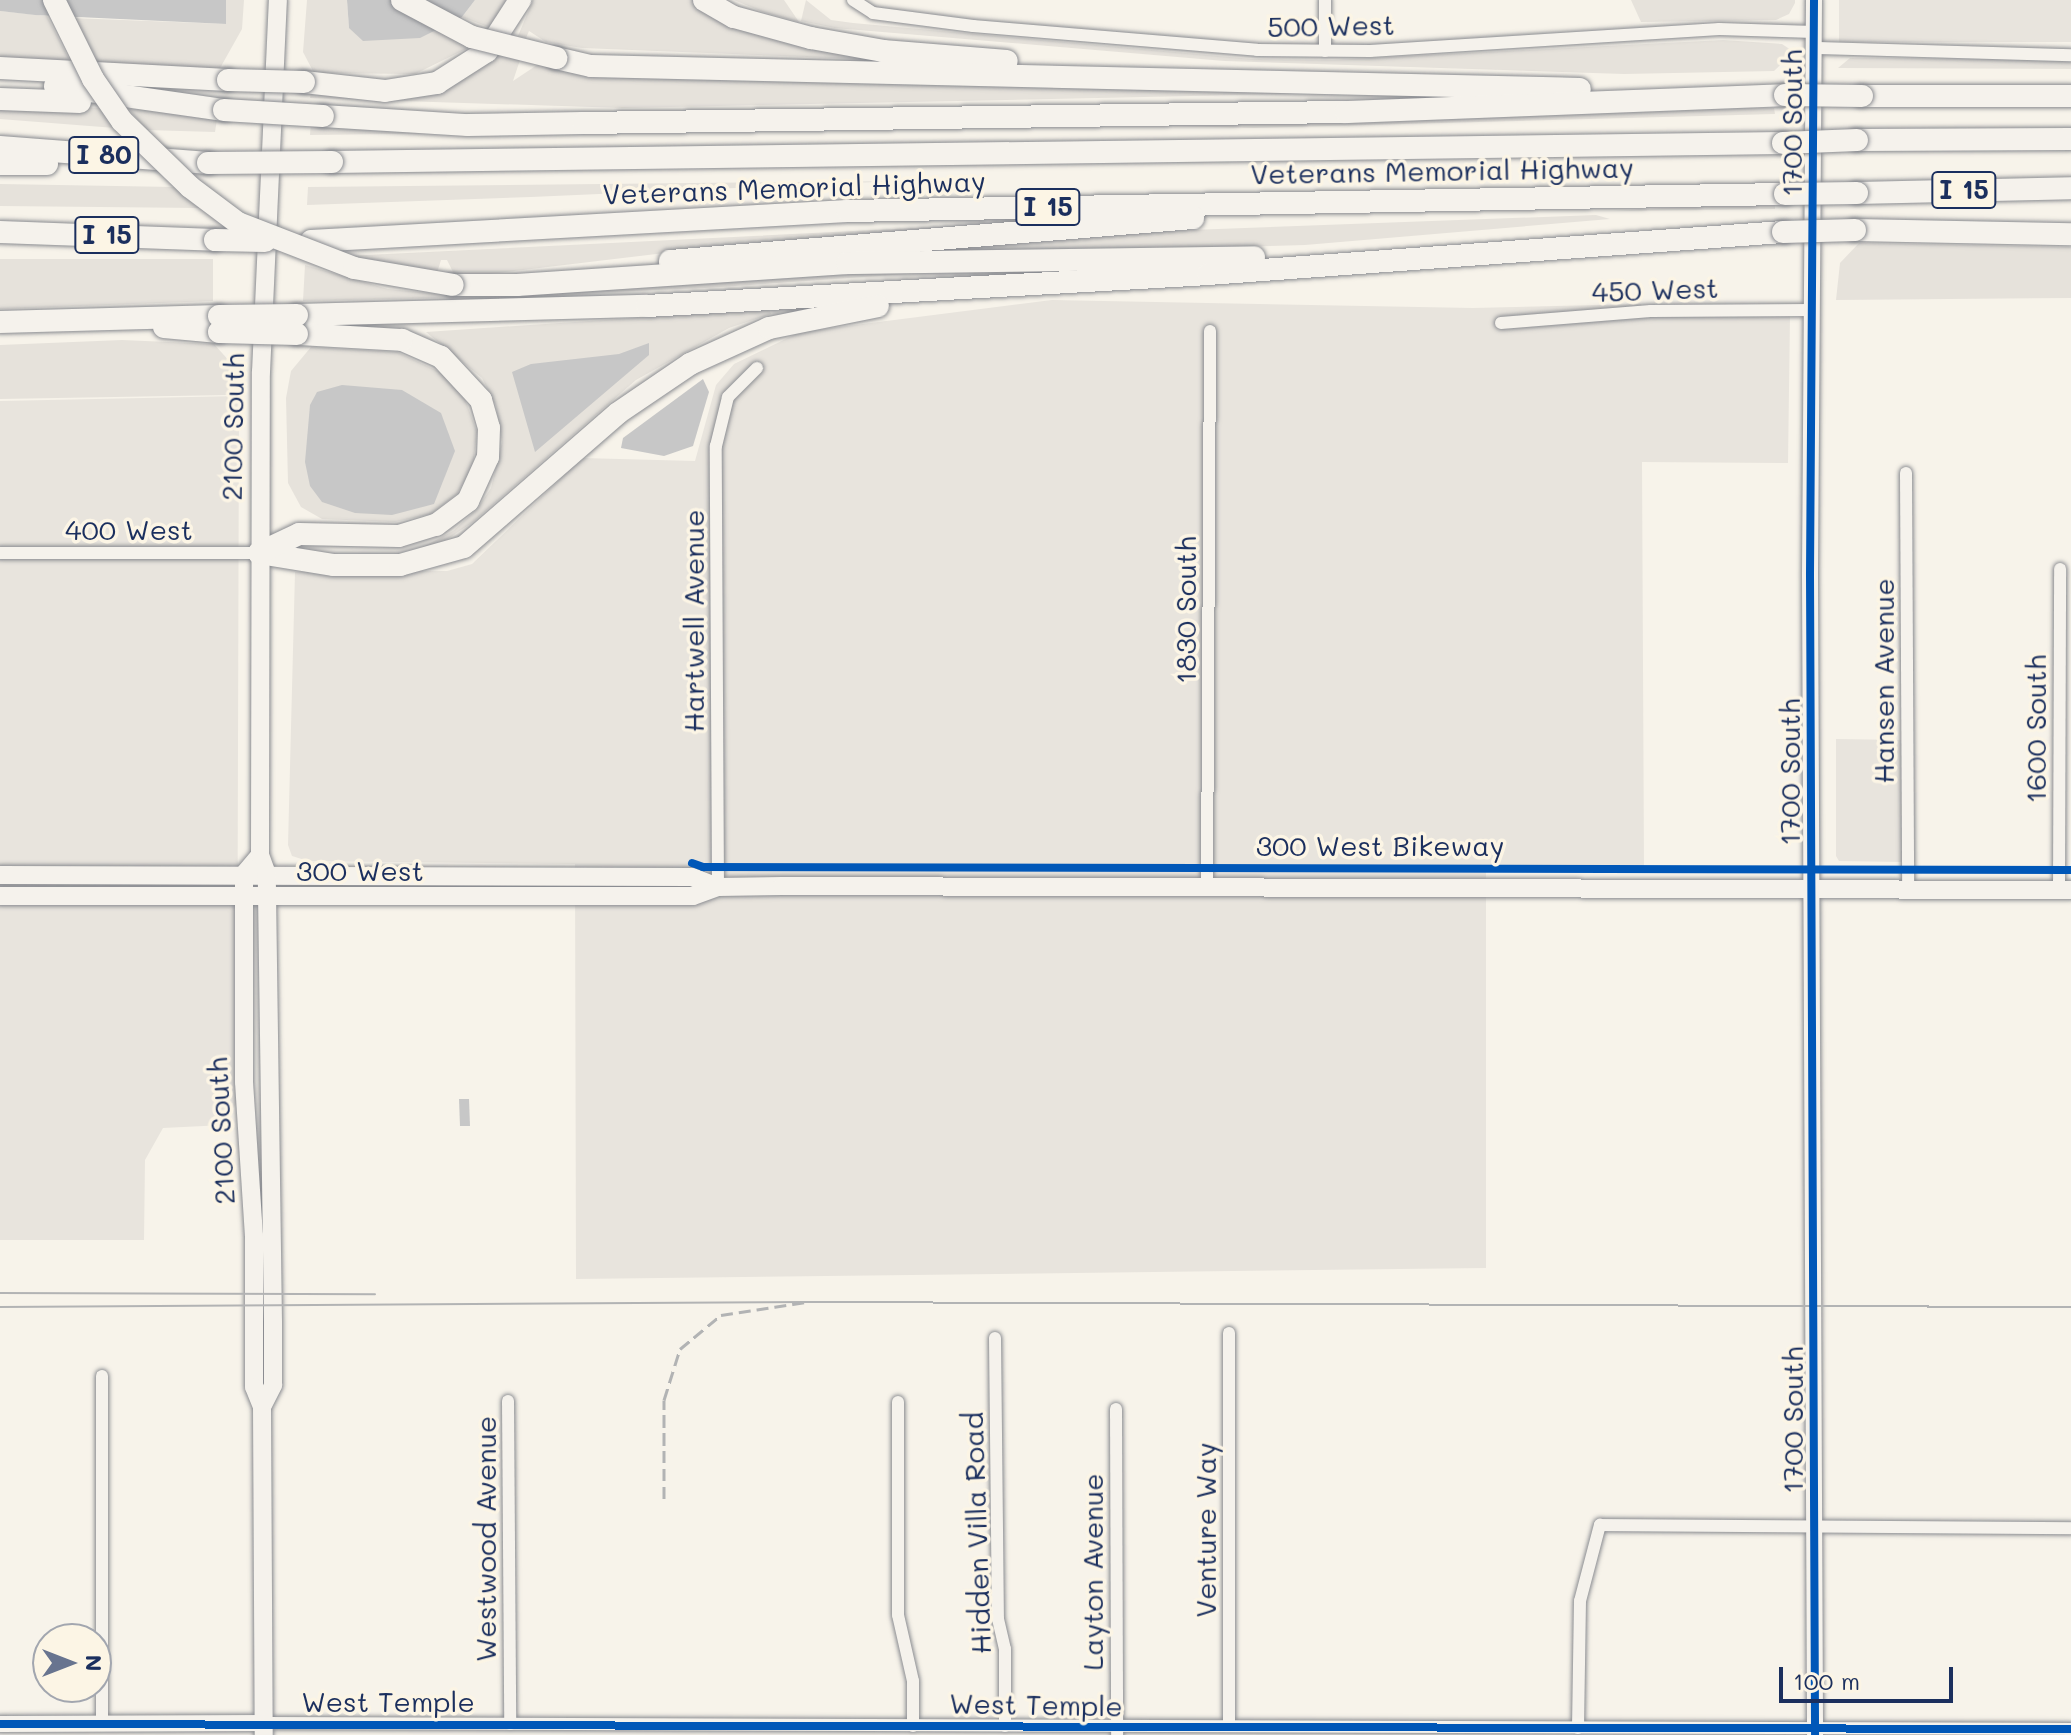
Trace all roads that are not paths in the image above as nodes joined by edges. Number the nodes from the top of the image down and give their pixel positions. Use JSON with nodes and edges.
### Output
{"nodes":[{"id":1,"x":54,"y":0,"type":"edge"},
{"id":2,"x":278,"y":0,"type":"edge"},
{"id":3,"x":402,"y":0,"type":"edge"},
{"id":4,"x":520,"y":0,"type":"edge"},
{"id":5,"x":704,"y":0,"type":"edge"},
{"id":6,"x":853,"y":0,"type":"edge"},
{"id":7,"x":1325,"y":0,"type":"edge"},
{"id":8,"x":1814,"y":0,"type":"edge"},
{"id":9,"x":1814,"y":40,"type":"junction"},
{"id":10,"x":1325,"y":51,"type":"junction"},
{"id":11,"x":2071,"y":55,"type":"edge"},
{"id":12,"x":0,"y":68,"type":"edge"},
{"id":13,"x":0,"y":79,"type":"edge"},
{"id":14,"x":1223,"y":79,"type":"junction"},
{"id":15,"x":1785,"y":95,"type":"junction"},
{"id":16,"x":2071,"y":96,"type":"edge"},
{"id":17,"x":0,"y":99,"type":"edge"},
{"id":18,"x":190,"y":106,"type":"junction"},
{"id":19,"x":2071,"y":139,"type":"edge"},
{"id":20,"x":0,"y":147,"type":"edge"},
{"id":21,"x":208,"y":163,"type":"junction"},
{"id":22,"x":0,"y":164,"type":"edge"},
{"id":23,"x":2071,"y":188,"type":"edge"},
{"id":24,"x":1415,"y":200,"type":"junction"},
{"id":25,"x":0,"y":232,"type":"edge"},
{"id":26,"x":2071,"y":234,"type":"edge"},
{"id":27,"x":1419,"y":256,"type":"junction"},
{"id":28,"x":1029,"y":284,"type":"junction"},
{"id":29,"x":464,"y":285,"type":"junction"},
{"id":30,"x":1812,"y":310,"type":"junction"},
{"id":31,"x":0,"y":322,"type":"edge"},
{"id":32,"x":1501,"y":323,"type":"dead end"},
{"id":33,"x":297,"y":324,"type":"junction"},
{"id":34,"x":1210,"y":331,"type":"dead end"},
{"id":35,"x":757,"y":368,"type":"dead end"},
{"id":36,"x":1906,"y":473,"type":"dead end"},
{"id":37,"x":0,"y":553,"type":"edge"},
{"id":38,"x":259,"y":553,"type":"junction"},
{"id":39,"x":2060,"y":569,"type":"dead end"},
{"id":40,"x":260,"y":855,"type":"junction"},
{"id":41,"x":244,"y":874,"type":"junction"},
{"id":42,"x":267,"y":874,"type":"junction"},
{"id":43,"x":0,"y":875,"type":"edge"},
{"id":44,"x":718,"y":887,"type":"junction"},
{"id":45,"x":1207,"y":889,"type":"junction"},
{"id":46,"x":1908,"y":889,"type":"junction"},
{"id":47,"x":1812,"y":890,"type":"junction"},
{"id":48,"x":2065,"y":890,"type":"edge"},
{"id":49,"x":0,"y":896,"type":"edge"},
{"id":50,"x":244,"y":898,"type":"junction"},
{"id":51,"x":266,"y":898,"type":"junction"},
{"id":52,"x":1229,"y":1333,"type":"dead end"},
{"id":53,"x":995,"y":1338,"type":"dead end"},
{"id":54,"x":102,"y":1376,"type":"dead end"},
{"id":55,"x":508,"y":1401,"type":"dead end"},
{"id":56,"x":898,"y":1402,"type":"dead end"},
{"id":57,"x":262,"y":1407,"type":"junction"},
{"id":58,"x":1116,"y":1409,"type":"dead end"},
{"id":59,"x":1814,"y":1527,"type":"junction"},
{"id":60,"x":2071,"y":1528,"type":"edge"},
{"id":61,"x":0,"y":1724,"type":"edge"},
{"id":62,"x":102,"y":1724,"type":"junction"},
{"id":63,"x":510,"y":1724,"type":"junction"},
{"id":64,"x":913,"y":1726,"type":"junction"},
{"id":65,"x":1005,"y":1726,"type":"junction"},
{"id":66,"x":1229,"y":1726,"type":"junction"},
{"id":67,"x":1578,"y":1728,"type":"junction"},
{"id":68,"x":264,"y":1729,"type":"edge"},
{"id":69,"x":2071,"y":1729,"type":"edge"},
{"id":70,"x":739,"y":1730,"type":"edge"},
{"id":71,"x":882,"y":1730,"type":"edge"},
{"id":72,"x":1117,"y":1731,"type":"edge"},
{"id":73,"x":1481,"y":1732,"type":"edge"},
{"id":74,"x":1815,"y":1732,"type":"edge"}],
"edges":[{"from":1,"to":29,"type":"highway","bridge":true},
{"from":2,"to":38,"type":"main road","name":"2100 South"},
{"from":3,"to":14,"type":"highway","bridge":true},
{"from":4,"to":12,"type":"highway","bridge":true},
{"from":5,"to":14,"type":"highway"},
{"from":6,"to":10,"type":"street","name":"500 West"},
{"from":7,"to":10,"type":"street"},
{"from":8,"to":9,"type":"street","name":"1700 South"},
{"from":9,"to":10,"type":"street","name":"500 West"},
{"from":9,"to":11,"type":"street","name":"500 West"},
{"from":9,"to":30,"type":"street","name":"1700 South"},
{"from":13,"to":18,"type":"highway"},
{"from":14,"to":15,"type":"highway"},
{"from":15,"to":16,"type":"highway","bridge":true},
{"from":15,"to":18,"type":"highway","bridge":true},
{"from":17,"to":18,"type":"highway"},
{"from":19,"to":21,"type":"highway","name":"Veterans Memorial Highway","number":"I 15","bridge":true},
{"from":20,"to":21,"type":"highway","number":"I 80"},
{"from":21,"to":22,"type":"highway","name":"Veterans Memorial Highway","number":"I 15"},
{"from":23,"to":24,"type":"highway","name":"Veterans Memorial Highway","number":"I 15","bridge":true},
{"from":24,"to":25,"type":"highway","name":"Veterans Memorial Highway","number":"I 15","bridge":true},
{"from":24,"to":29,"type":"highway"},
{"from":26,"to":27,"type":"highway","bridge":true},
{"from":27,"to":28,"type":"highway"},
{"from":27,"to":29,"type":"highway"},
{"from":28,"to":33,"type":"highway"},
{"from":28,"to":38,"type":"highway"},
{"from":30,"to":32,"type":"street","name":"450 West"},
{"from":30,"to":47,"type":"street","name":"1700 South"},
{"from":31,"to":33,"type":"highway","bridge":true},
{"from":33,"to":38,"type":"highway"},
{"from":34,"to":45,"type":"street","name":"1830 South"},
{"from":35,"to":44,"type":"street","name":"Hartwell Avenue"},
{"from":36,"to":46,"type":"street","name":"Hansen Avenue"},
{"from":37,"to":38,"type":"street","name":"400 West"},
{"from":38,"to":40,"type":"main road","name":"2100 South"},
{"from":39,"to":48,"type":"street","name":"1600 South"},
{"from":40,"to":41,"type":"main road"},
{"from":40,"to":42,"type":"main road","name":"2100 South"},
{"from":41,"to":42,"type":"main road","name":"300 West"},
{"from":41,"to":43,"type":"main road","name":"300 West"},
{"from":41,"to":50,"type":"main road","name":"2100 South"},
{"from":42,"to":44,"type":"main road","name":"300 West"},
{"from":42,"to":51,"type":"main road","name":"2100 South"},
{"from":44,"to":45,"type":"main road","name":"300 West"},
{"from":44,"to":51,"type":"main road","name":"300 West"},
{"from":45,"to":47,"type":"main road","name":"300 West"},
{"from":46,"to":47,"type":"main road","name":"300 West"},
{"from":46,"to":48,"type":"main road","name":"300 West"},
{"from":47,"to":59,"type":"street","name":"1700 South"},
{"from":49,"to":50,"type":"main road","name":"300 West"},
{"from":50,"to":51,"type":"main road","name":"300 West"},
{"from":50,"to":57,"type":"main road","name":"2100 South"},
{"from":51,"to":57,"type":"main road","name":"2100 South"},
{"from":52,"to":66,"type":"street","name":"Venture Way"},
{"from":53,"to":65,"type":"street","name":"Hidden Villa Road"},
{"from":54,"to":62,"type":"street"},
{"from":55,"to":63,"type":"street","name":"Westwood Avenue"},
{"from":56,"to":64,"type":"street"},
{"from":57,"to":68,"type":"main road","name":"2100 South"},
{"from":58,"to":72,"type":"street","name":"Layton Avenue"},
{"from":59,"to":60,"type":"street"},
{"from":59,"to":67,"type":"street"},
{"from":59,"to":74,"type":"street","name":"1700 South"},
{"from":61,"to":62,"type":"street","name":"West Temple"},
{"from":62,"to":68,"type":"street","name":"West Temple"},
{"from":63,"to":68,"type":"street","name":"West Temple"},
{"from":63,"to":70,"type":"street","name":"West Temple"},
{"from":64,"to":65,"type":"street","name":"West Temple"},
{"from":64,"to":71,"type":"street","name":"West Temple"},
{"from":65,"to":72,"type":"street","name":"West Temple"},
{"from":66,"to":72,"type":"street","name":"West Temple"},
{"from":66,"to":73,"type":"street","name":"West Temple"},
{"from":67,"to":73,"type":"street","name":"West Temple"},
{"from":67,"to":74,"type":"street","name":"West Temple"},
{"from":69,"to":74,"type":"street","name":"West Temple"},
{"from":70,"to":71,"type":"street","name":"West Temple"}]}
